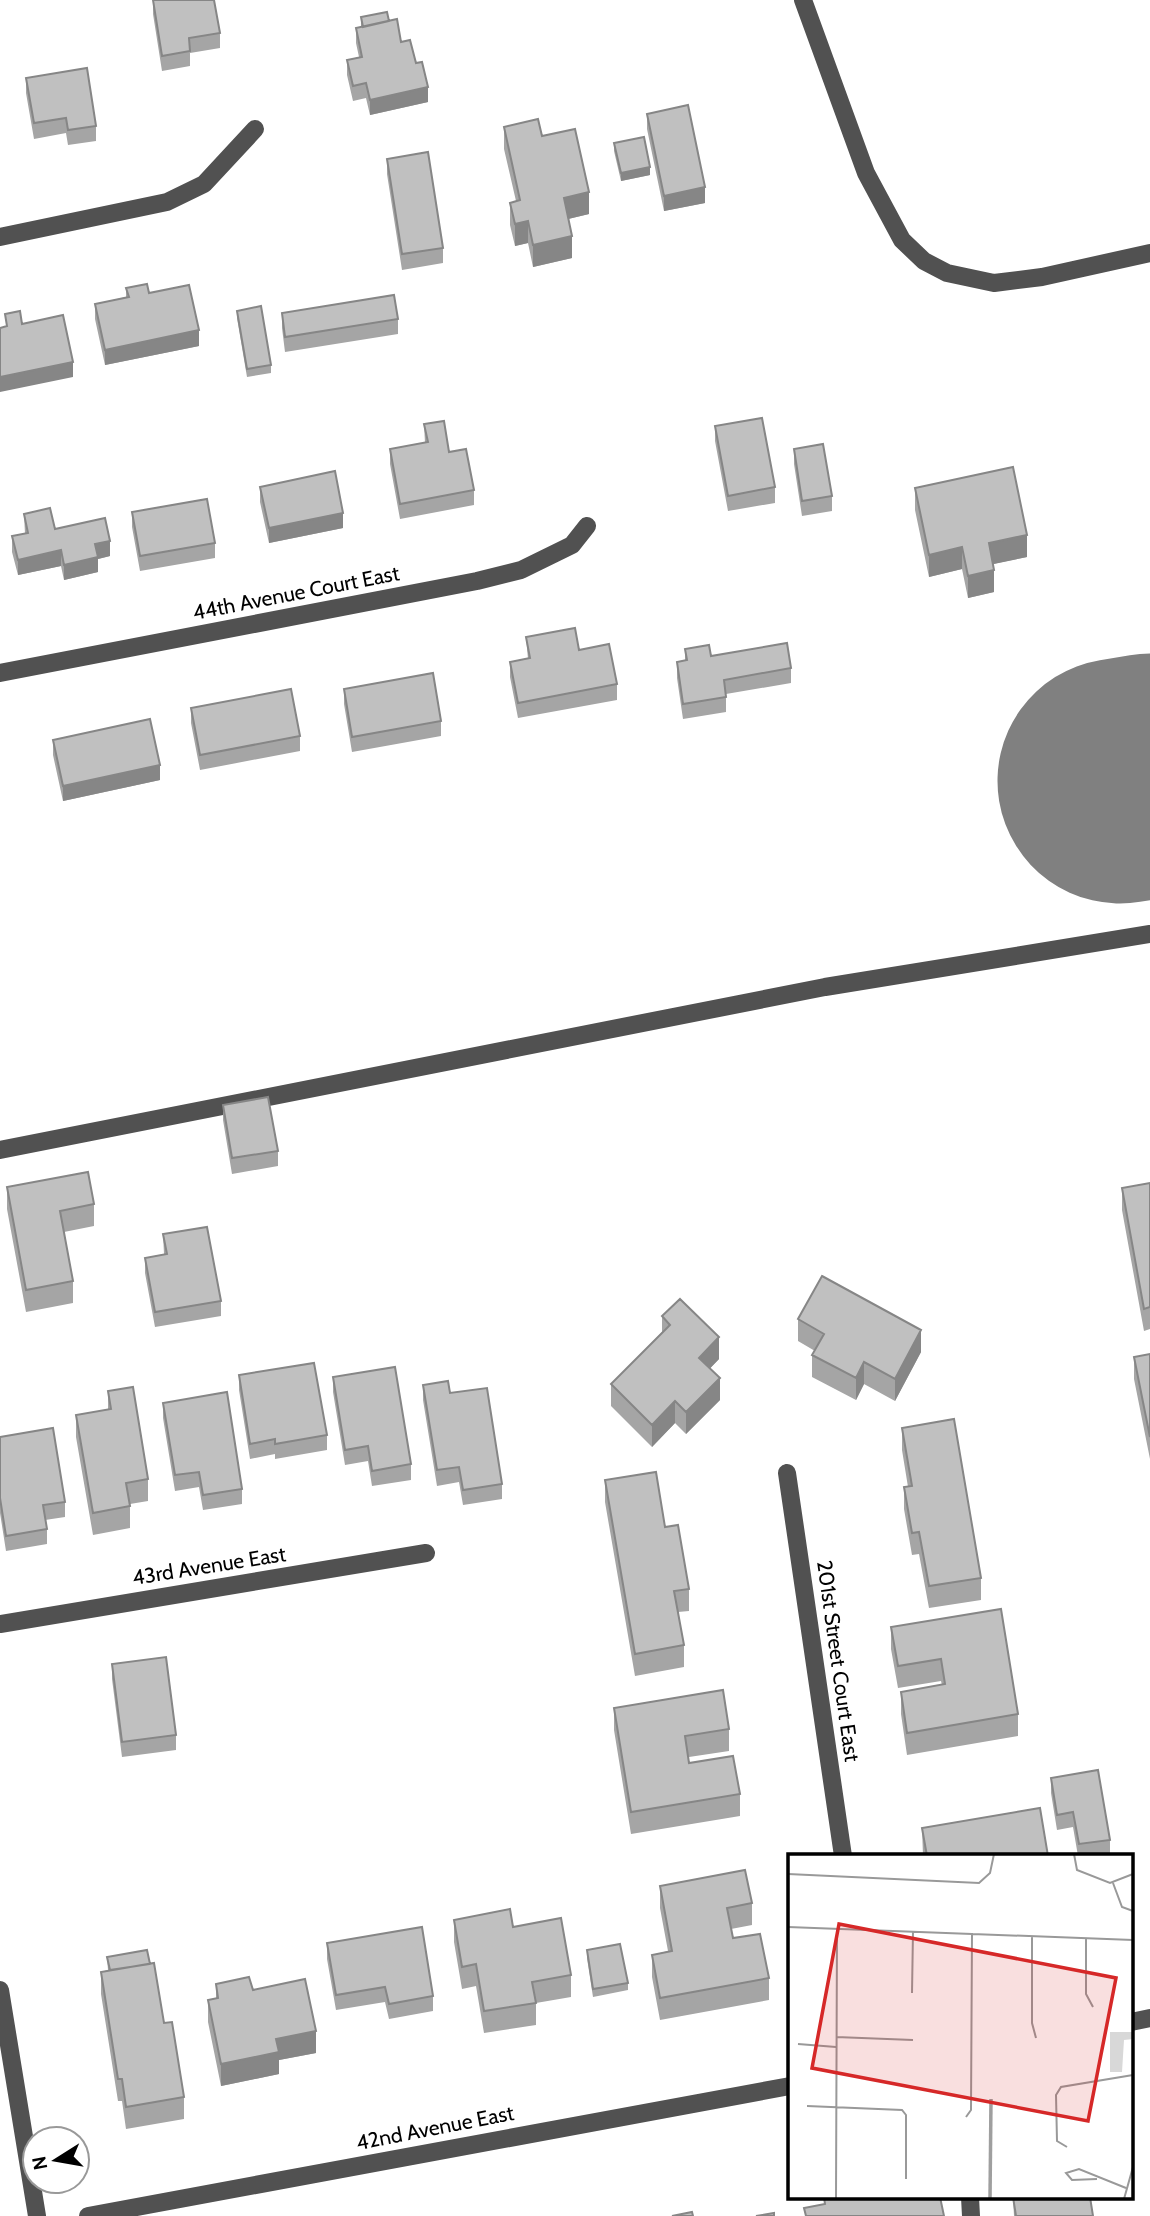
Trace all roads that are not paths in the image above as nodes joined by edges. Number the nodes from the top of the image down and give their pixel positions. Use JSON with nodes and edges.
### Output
{"nodes":[{"id":1,"x":803,"y":0,"type":"edge"},
{"id":2,"x":255,"y":129,"type":"dead end"},
{"id":3,"x":0,"y":237,"type":"edge"},
{"id":4,"x":1150,"y":253,"type":"edge"},
{"id":5,"x":587,"y":526,"type":"dead end"},
{"id":6,"x":0,"y":673,"type":"edge"},
{"id":7,"x":1150,"y":934,"type":"edge"},
{"id":8,"x":0,"y":1150,"type":"edge"},
{"id":9,"x":788,"y":1473,"type":"dead end"},
{"id":10,"x":426,"y":1553,"type":"dead end"},
{"id":11,"x":0,"y":1624,"type":"edge"},
{"id":12,"x":843,"y":1854,"type":"edge"},
{"id":13,"x":0,"y":1990,"type":"edge"},
{"id":14,"x":1150,"y":2018,"type":"edge"},
{"id":15,"x":1132,"y":2022,"type":"edge"},
{"id":16,"x":788,"y":2086,"type":"edge"},
{"id":17,"x":970,"y":2198,"type":"edge"},
{"id":18,"x":37,"y":2216,"type":"edge"},
{"id":19,"x":88,"y":2216,"type":"edge"},
{"id":20,"x":971,"y":2216,"type":"edge"}],
"edges":[{"from":1,"to":4,"type":"street"},
{"from":2,"to":3,"type":"street"},
{"from":5,"to":6,"type":"street","name":"44th Avenue Court East"},
{"from":7,"to":8,"type":"street"},
{"from":9,"to":12,"type":"street","name":"201st Street Court East"},
{"from":10,"to":11,"type":"street","name":"43rd Avenue East"},
{"from":13,"to":18,"type":"street"},
{"from":14,"to":15,"type":"street"},
{"from":16,"to":19,"type":"street","name":"42nd Avenue East"},
{"from":17,"to":20,"type":"street"}]}
